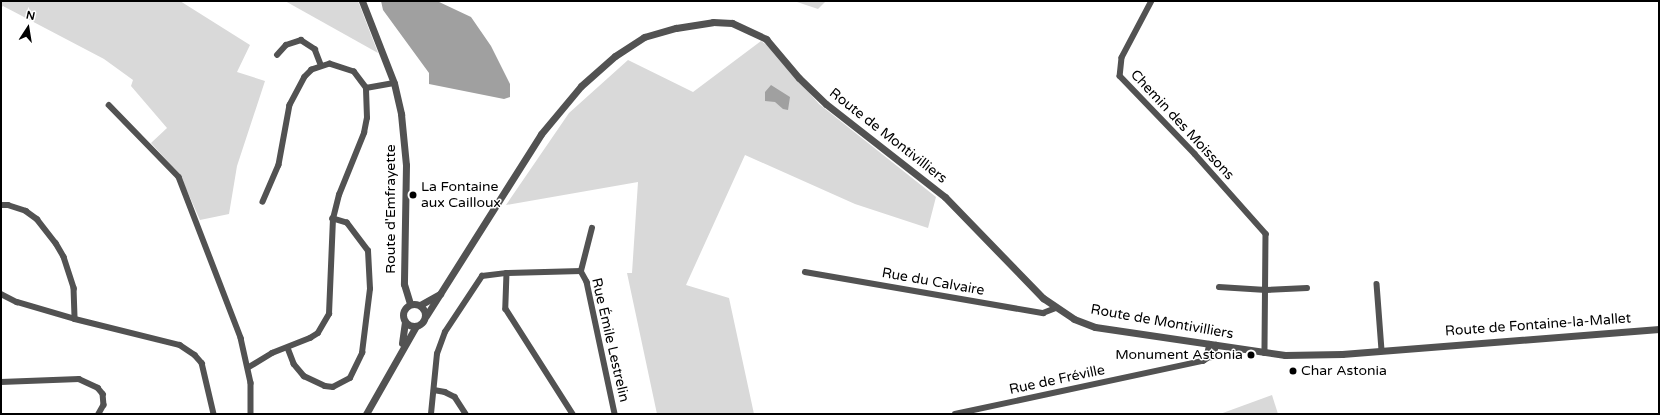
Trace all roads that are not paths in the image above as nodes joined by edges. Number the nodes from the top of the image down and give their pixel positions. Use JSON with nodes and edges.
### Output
{"nodes":[{"id":1,"x":362,"y":1,"type":"edge"},
{"id":2,"x":1152,"y":1,"type":"edge"},
{"id":3,"x":277,"y":55,"type":"dead end"},
{"id":4,"x":321,"y":65,"type":"junction"},
{"id":5,"x":394,"y":83,"type":"junction"},
{"id":6,"x":366,"y":88,"type":"junction"},
{"id":7,"x":109,"y":105,"type":"dead end"},
{"id":8,"x":264,"y":202,"type":"dead end"},
{"id":9,"x":1,"y":205,"type":"edge"},
{"id":10,"x":333,"y":219,"type":"junction"},
{"id":11,"x":592,"y":228,"type":"dead end"},
{"id":12,"x":581,"y":271,"type":"junction"},
{"id":13,"x":805,"y":272,"type":"dead end"},
{"id":14,"x":507,"y":273,"type":"junction"},
{"id":15,"x":1377,"y":284,"type":"dead end"},
{"id":16,"x":1219,"y":287,"type":"dead end"},
{"id":17,"x":1307,"y":288,"type":"dead end"},
{"id":18,"x":444,"y":290,"type":"junction"},
{"id":19,"x":1266,"y":290,"type":"junction"},
{"id":20,"x":1,"y":294,"type":"edge"},
{"id":21,"x":410,"y":304,"type":"junction"},
{"id":22,"x":420,"y":305,"type":"junction"},
{"id":23,"x":1056,"y":308,"type":"junction"},
{"id":24,"x":426,"y":316,"type":"junction"},
{"id":25,"x":75,"y":319,"type":"junction"},
{"id":26,"x":405,"y":322,"type":"junction"},
{"id":27,"x":416,"y":326,"type":"junction"},
{"id":28,"x":1659,"y":329,"type":"edge"},
{"id":29,"x":1213,"y":345,"type":"junction"},
{"id":30,"x":1420,"y":347,"type":"joint"},
{"id":31,"x":288,"y":348,"type":"junction"},
{"id":32,"x":1382,"y":350,"type":"junction"},
{"id":33,"x":1265,"y":353,"type":"junction"},
{"id":34,"x":397,"y":359,"type":"junction"},
{"id":35,"x":249,"y":367,"type":"junction"},
{"id":36,"x":1,"y":382,"type":"edge"},
{"id":37,"x":434,"y":390,"type":"junction"},
{"id":38,"x":99,"y":414,"type":"edge"},
{"id":39,"x":214,"y":414,"type":"edge"},
{"id":40,"x":251,"y":414,"type":"edge"},
{"id":41,"x":366,"y":414,"type":"edge"},
{"id":42,"x":431,"y":414,"type":"edge"},
{"id":43,"x":466,"y":414,"type":"edge"},
{"id":44,"x":573,"y":414,"type":"edge"},
{"id":45,"x":615,"y":414,"type":"edge"},
{"id":46,"x":955,"y":414,"type":"edge"}],
"edges":[{"from":1,"to":5,"type":"street","name":"Route d'Emfrayette"},
{"from":2,"to":19,"type":"street","name":"Chemin des Moissons"},
{"from":3,"to":4,"type":"street"},
{"from":4,"to":6,"type":"street"},
{"from":4,"to":8,"type":"street"},
{"from":5,"to":6,"type":"street"},
{"from":5,"to":21,"type":"street","name":"Route d'Emfrayette"},
{"from":6,"to":10,"type":"street"},
{"from":7,"to":35,"type":"street"},
{"from":9,"to":25,"type":"street"},
{"from":10,"to":31,"type":"street"},
{"from":10,"to":31,"type":"street"},
{"from":11,"to":12,"type":"street"},
{"from":12,"to":14,"type":"street"},
{"from":12,"to":45,"type":"street","name":"Rue Émile Lestrelin"},
{"from":13,"to":23,"type":"street","name":"Rue du Calvaire"},
{"from":14,"to":37,"type":"street"},
{"from":14,"to":44,"type":"street"},
{"from":15,"to":32,"type":"street"},
{"from":16,"to":19,"type":"street"},
{"from":17,"to":19,"type":"street"},
{"from":18,"to":22,"type":"street","name":"Route de Montivilliers"},
{"from":18,"to":23,"type":"street","name":"Route de Montivilliers"},
{"from":18,"to":24,"type":"street","name":"Route de Montivilliers"},
{"from":19,"to":33,"type":"street"},
{"from":20,"to":25,"type":"street"},
{"from":21,"to":22,"type":"street"},
{"from":21,"to":26,"type":"street"},
{"from":22,"to":24,"type":"street"},
{"from":23,"to":29,"type":"street","name":"Route de Montivilliers"},
{"from":24,"to":27,"type":"street"},
{"from":25,"to":39,"type":"street"},
{"from":26,"to":27,"type":"street"},
{"from":26,"to":34,"type":"street"},
{"from":27,"to":34,"type":"street"},
{"from":28,"to":30,"type":"street","name":"Route de Fontaine-la-Mallet"},
{"from":29,"to":33,"type":"street","name":"Route de Montivilliers"},
{"from":29,"to":46,"type":"street","name":"Rue de Fréville"},
{"from":30,"to":32,"type":"street","name":"Route de Montivilliers"},
{"from":31,"to":35,"type":"street"},
{"from":32,"to":33,"type":"street","name":"Route de Montivilliers"},
{"from":34,"to":41,"type":"street"},
{"from":35,"to":40,"type":"street"},
{"from":36,"to":38,"type":"street"},
{"from":37,"to":42,"type":"street"},
{"from":37,"to":43,"type":"street"}]}
